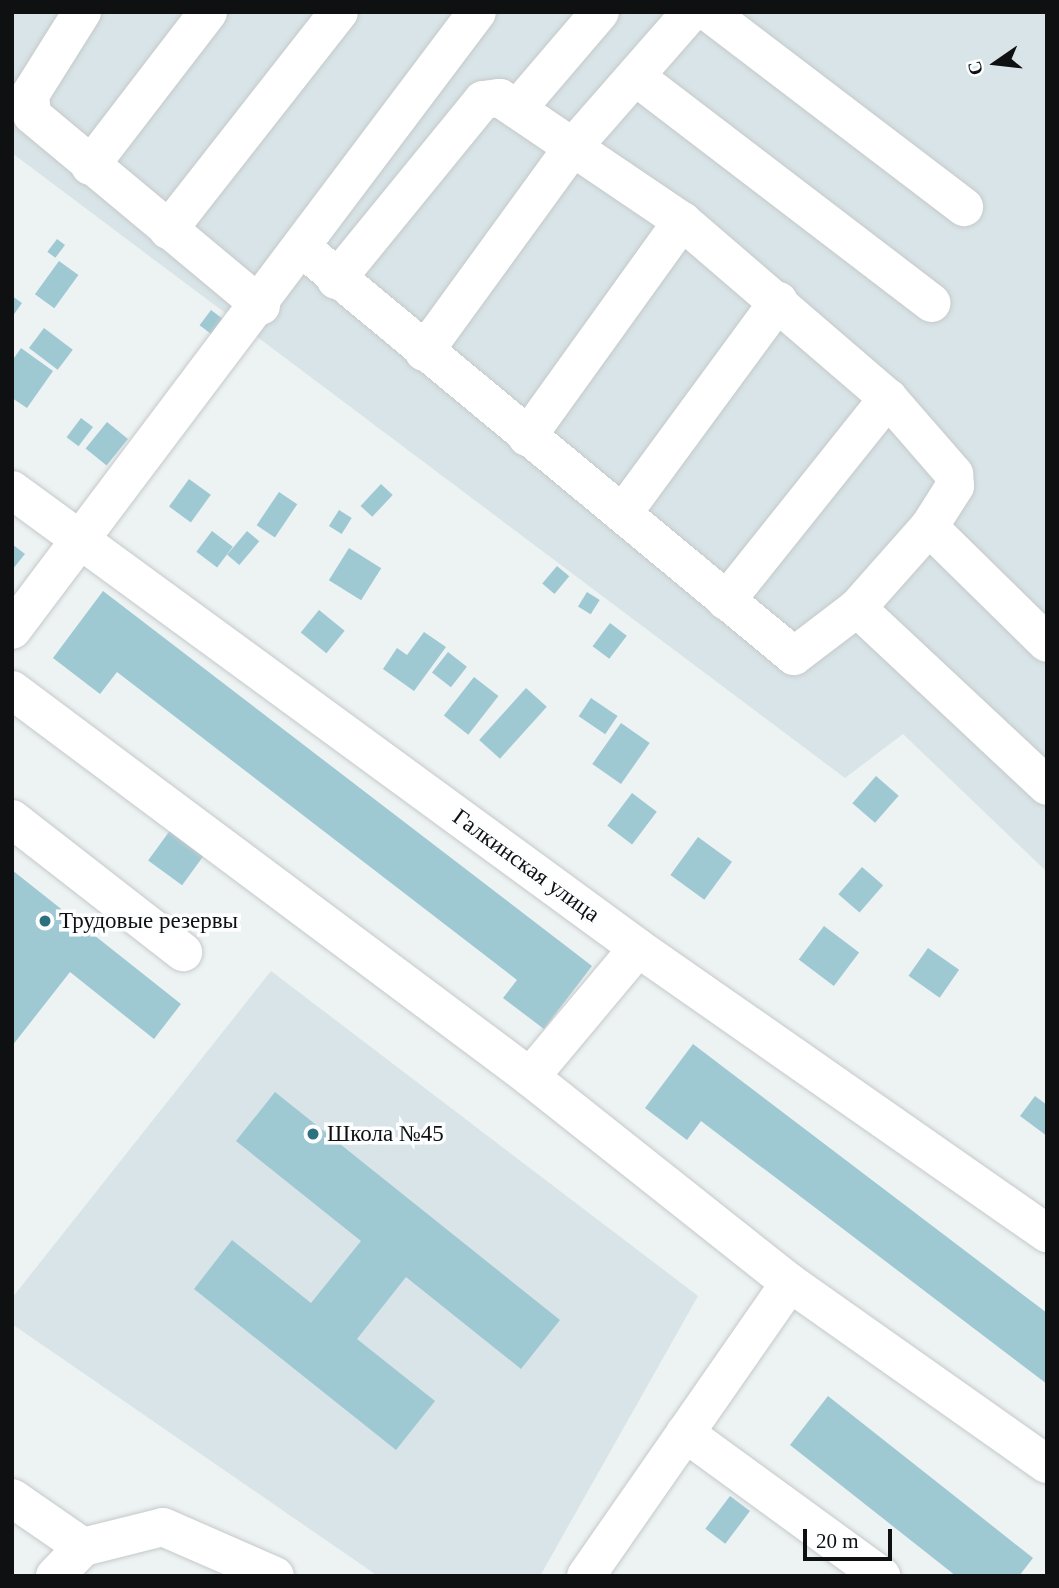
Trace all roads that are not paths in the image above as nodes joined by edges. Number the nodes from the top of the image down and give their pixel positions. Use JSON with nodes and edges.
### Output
{"nodes":[{"id":1,"x":82,"y":12,"type":"edge"},
{"id":2,"x":208,"y":12,"type":"edge"},
{"id":3,"x":339,"y":12,"type":"edge"},
{"id":4,"x":477,"y":12,"type":"edge"},
{"id":5,"x":600,"y":12,"type":"edge"},
{"id":6,"x":691,"y":12,"type":"edge"},
{"id":7,"x":708,"y":12,"type":"edge"},
{"id":8,"x":636,"y":77,"type":"junction"},
{"id":9,"x":518,"y":108,"type":"junction"},
{"id":10,"x":572,"y":148,"type":"junction"},
{"id":11,"x":90,"y":166,"type":"junction"},
{"id":12,"x":964,"y":207,"type":"dead end"},
{"id":13,"x":682,"y":221,"type":"junction"},
{"id":14,"x":168,"y":230,"type":"junction"},
{"id":15,"x":302,"y":248,"type":"junction"},
{"id":16,"x":335,"y":280,"type":"junction"},
{"id":17,"x":779,"y":301,"type":"junction"},
{"id":18,"x":932,"y":303,"type":"dead end"},
{"id":19,"x":261,"y":306,"type":"junction"},
{"id":20,"x":424,"y":352,"type":"junction"},
{"id":21,"x":888,"y":398,"type":"junction"},
{"id":22,"x":527,"y":437,"type":"junction"},
{"id":23,"x":12,"y":490,"type":"edge"},
{"id":24,"x":623,"y":513,"type":"junction"},
{"id":25,"x":929,"y":527,"type":"junction"},
{"id":26,"x":79,"y":538,"type":"junction"},
{"id":27,"x":726,"y":601,"type":"junction"},
{"id":28,"x":857,"y":608,"type":"junction"},
{"id":29,"x":12,"y":630,"type":"edge"},
{"id":30,"x":1047,"y":643,"type":"edge"},
{"id":31,"x":12,"y":690,"type":"edge"},
{"id":32,"x":1047,"y":786,"type":"edge"},
{"id":33,"x":12,"y":819,"type":"edge"},
{"id":34,"x":638,"y":948,"type":"junction"},
{"id":35,"x":183,"y":952,"type":"dead end"},
{"id":36,"x":530,"y":1077,"type":"junction"},
{"id":37,"x":1047,"y":1233,"type":"edge"},
{"id":38,"x":790,"y":1283,"type":"junction"},
{"id":39,"x":685,"y":1433,"type":"junction"},
{"id":40,"x":1047,"y":1464,"type":"edge"},
{"id":41,"x":12,"y":1498,"type":"edge"},
{"id":42,"x":83,"y":1547,"type":"junction"},
{"id":43,"x":274,"y":1575,"type":"edge"},
{"id":44,"x":55,"y":1576,"type":"edge"},
{"id":45,"x":586,"y":1576,"type":"edge"},
{"id":46,"x":881,"y":1576,"type":"edge"}],
"edges":[{"from":1,"to":11,"type":"street"},
{"from":2,"to":11,"type":"street"},
{"from":3,"to":14,"type":"street"},
{"from":4,"to":15,"type":"street"},
{"from":5,"to":9,"type":"street"},
{"from":6,"to":8,"type":"street"},
{"from":7,"to":12,"type":"street"},
{"from":8,"to":10,"type":"street"},
{"from":8,"to":18,"type":"street"},
{"from":9,"to":10,"type":"street"},
{"from":9,"to":16,"type":"street"},
{"from":10,"to":13,"type":"street"},
{"from":10,"to":20,"type":"street"},
{"from":11,"to":14,"type":"street"},
{"from":13,"to":17,"type":"street"},
{"from":13,"to":22,"type":"street"},
{"from":14,"to":19,"type":"street"},
{"from":15,"to":16,"type":"street"},
{"from":15,"to":19,"type":"street"},
{"from":16,"to":20,"type":"street"},
{"from":17,"to":21,"type":"street"},
{"from":17,"to":24,"type":"street"},
{"from":19,"to":26,"type":"street"},
{"from":20,"to":22,"type":"street"},
{"from":21,"to":25,"type":"street"},
{"from":21,"to":27,"type":"street"},
{"from":22,"to":24,"type":"street"},
{"from":23,"to":26,"type":"street","name":"Галкинская улица"},
{"from":24,"to":27,"type":"street"},
{"from":25,"to":28,"type":"street"},
{"from":25,"to":30,"type":"street"},
{"from":26,"to":29,"type":"street"},
{"from":26,"to":34,"type":"street","name":"Галкинская улица"},
{"from":27,"to":28,"type":"street"},
{"from":28,"to":32,"type":"street"},
{"from":31,"to":36,"type":"street"},
{"from":33,"to":35,"type":"street"},
{"from":34,"to":36,"type":"street"},
{"from":34,"to":37,"type":"street","name":"Галкинская улица"},
{"from":36,"to":38,"type":"street"},
{"from":38,"to":39,"type":"street"},
{"from":38,"to":40,"type":"street"},
{"from":39,"to":45,"type":"street"},
{"from":39,"to":46,"type":"street"},
{"from":41,"to":42,"type":"street"},
{"from":42,"to":43,"type":"street"},
{"from":42,"to":44,"type":"street"}]}
